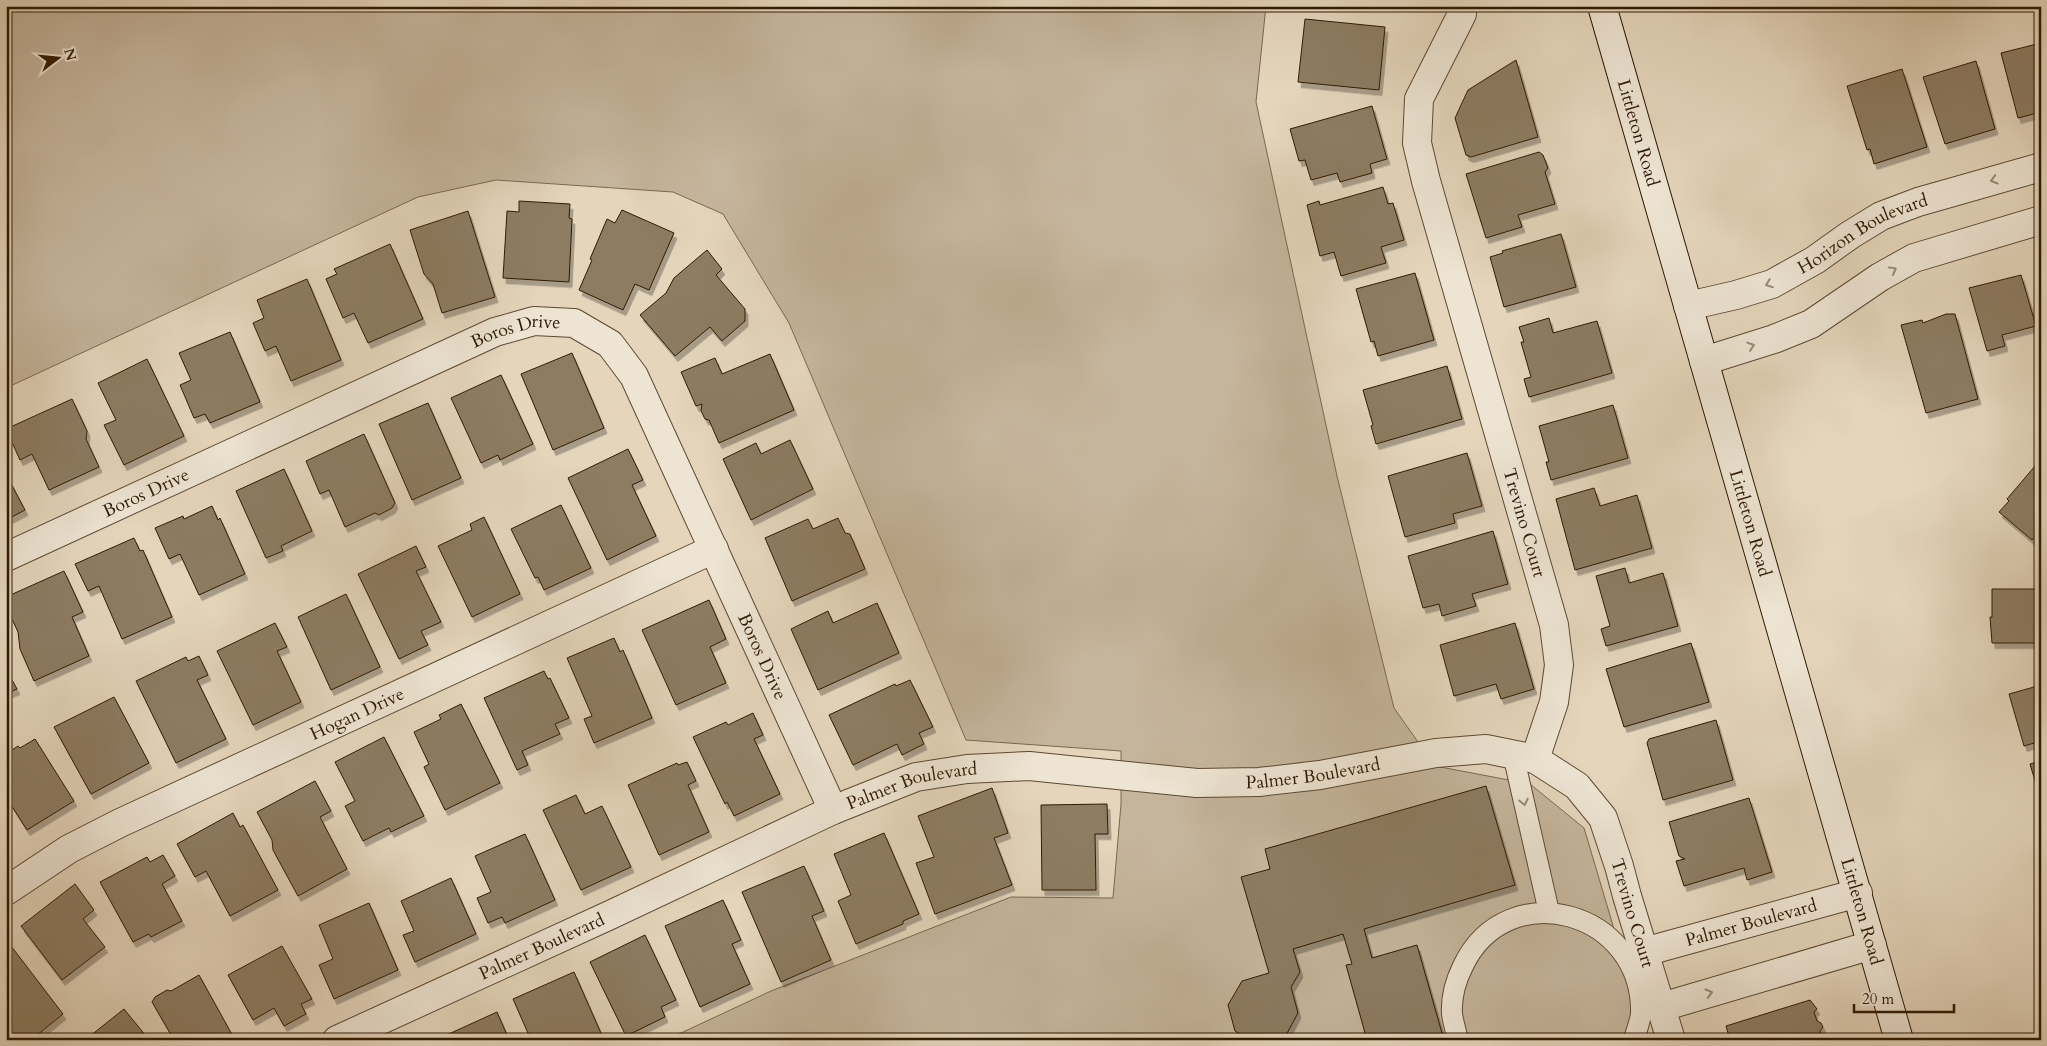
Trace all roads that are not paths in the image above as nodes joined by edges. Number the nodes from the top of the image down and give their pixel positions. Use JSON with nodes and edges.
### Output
{"nodes":[{"id":1,"x":1602,"y":6,"type":"edge"},
{"id":2,"x":1462,"y":14,"type":"dead end"},
{"id":3,"x":2041,"y":167,"type":"edge"},
{"id":4,"x":2041,"y":220,"type":"edge"},
{"id":5,"x":1688,"y":306,"type":"junction"},
{"id":6,"x":1704,"y":361,"type":"junction"},
{"id":7,"x":714,"y":549,"type":"junction"},
{"id":8,"x":6,"y":557,"type":"edge"},
{"id":9,"x":1524,"y":756,"type":"junction"},
{"id":10,"x":833,"y":810,"type":"junction"},
{"id":11,"x":6,"y":891,"type":"edge"},
{"id":12,"x":1858,"y":893,"type":"junction"},
{"id":13,"x":1549,"y":912,"type":"junction"},
{"id":14,"x":1872,"y":945,"type":"junction"},
{"id":15,"x":1644,"y":952,"type":"junction"},
{"id":16,"x":1646,"y":982,"type":"junction"},
{"id":17,"x":1662,"y":1007,"type":"junction"},
{"id":18,"x":337,"y":1040,"type":"edge"},
{"id":19,"x":1458,"y":1040,"type":"edge"},
{"id":20,"x":1634,"y":1040,"type":"edge"},
{"id":21,"x":1672,"y":1040,"type":"edge"},
{"id":22,"x":1899,"y":1040,"type":"edge"}],
"edges":[{"from":1,"to":5,"type":"street","name":"Littleton Road"},
{"from":2,"to":9,"type":"street","name":"Trevino Court"},
{"from":3,"to":5,"type":"street","name":"Horizon Boulevard","one_way":true},
{"from":6,"to":4,"type":"street","one_way":true},
{"from":5,"to":6,"type":"street","name":"Littleton Road"},
{"from":6,"to":12,"type":"street","name":"Littleton Road"},
{"from":7,"to":8,"type":"street","name":"Boros Drive"},
{"from":7,"to":10,"type":"street","name":"Boros Drive"},
{"from":7,"to":11,"type":"street","name":"Hogan Drive"},
{"from":9,"to":10,"type":"street","name":"Palmer Boulevard"},
{"from":9,"to":13,"type":"lane","one_way":true},
{"from":9,"to":15,"type":"street","name":"Trevino Court"},
{"from":10,"to":18,"type":"street","name":"Palmer Boulevard"},
{"from":12,"to":14,"type":"street","name":"Littleton Road"},
{"from":12,"to":15,"type":"street","name":"Palmer Boulevard"},
{"from":13,"to":16,"type":"lane"},
{"from":13,"to":19,"type":"lane"},
{"from":17,"to":14,"type":"street","one_way":true},
{"from":14,"to":22,"type":"street","name":"Littleton Road"},
{"from":15,"to":16,"type":"street","name":"Trevino Court"},
{"from":16,"to":17,"type":"street","name":"Trevino Court"},
{"from":16,"to":20,"type":"lane"},
{"from":17,"to":21,"type":"street","name":"Trevino Court"}]}
